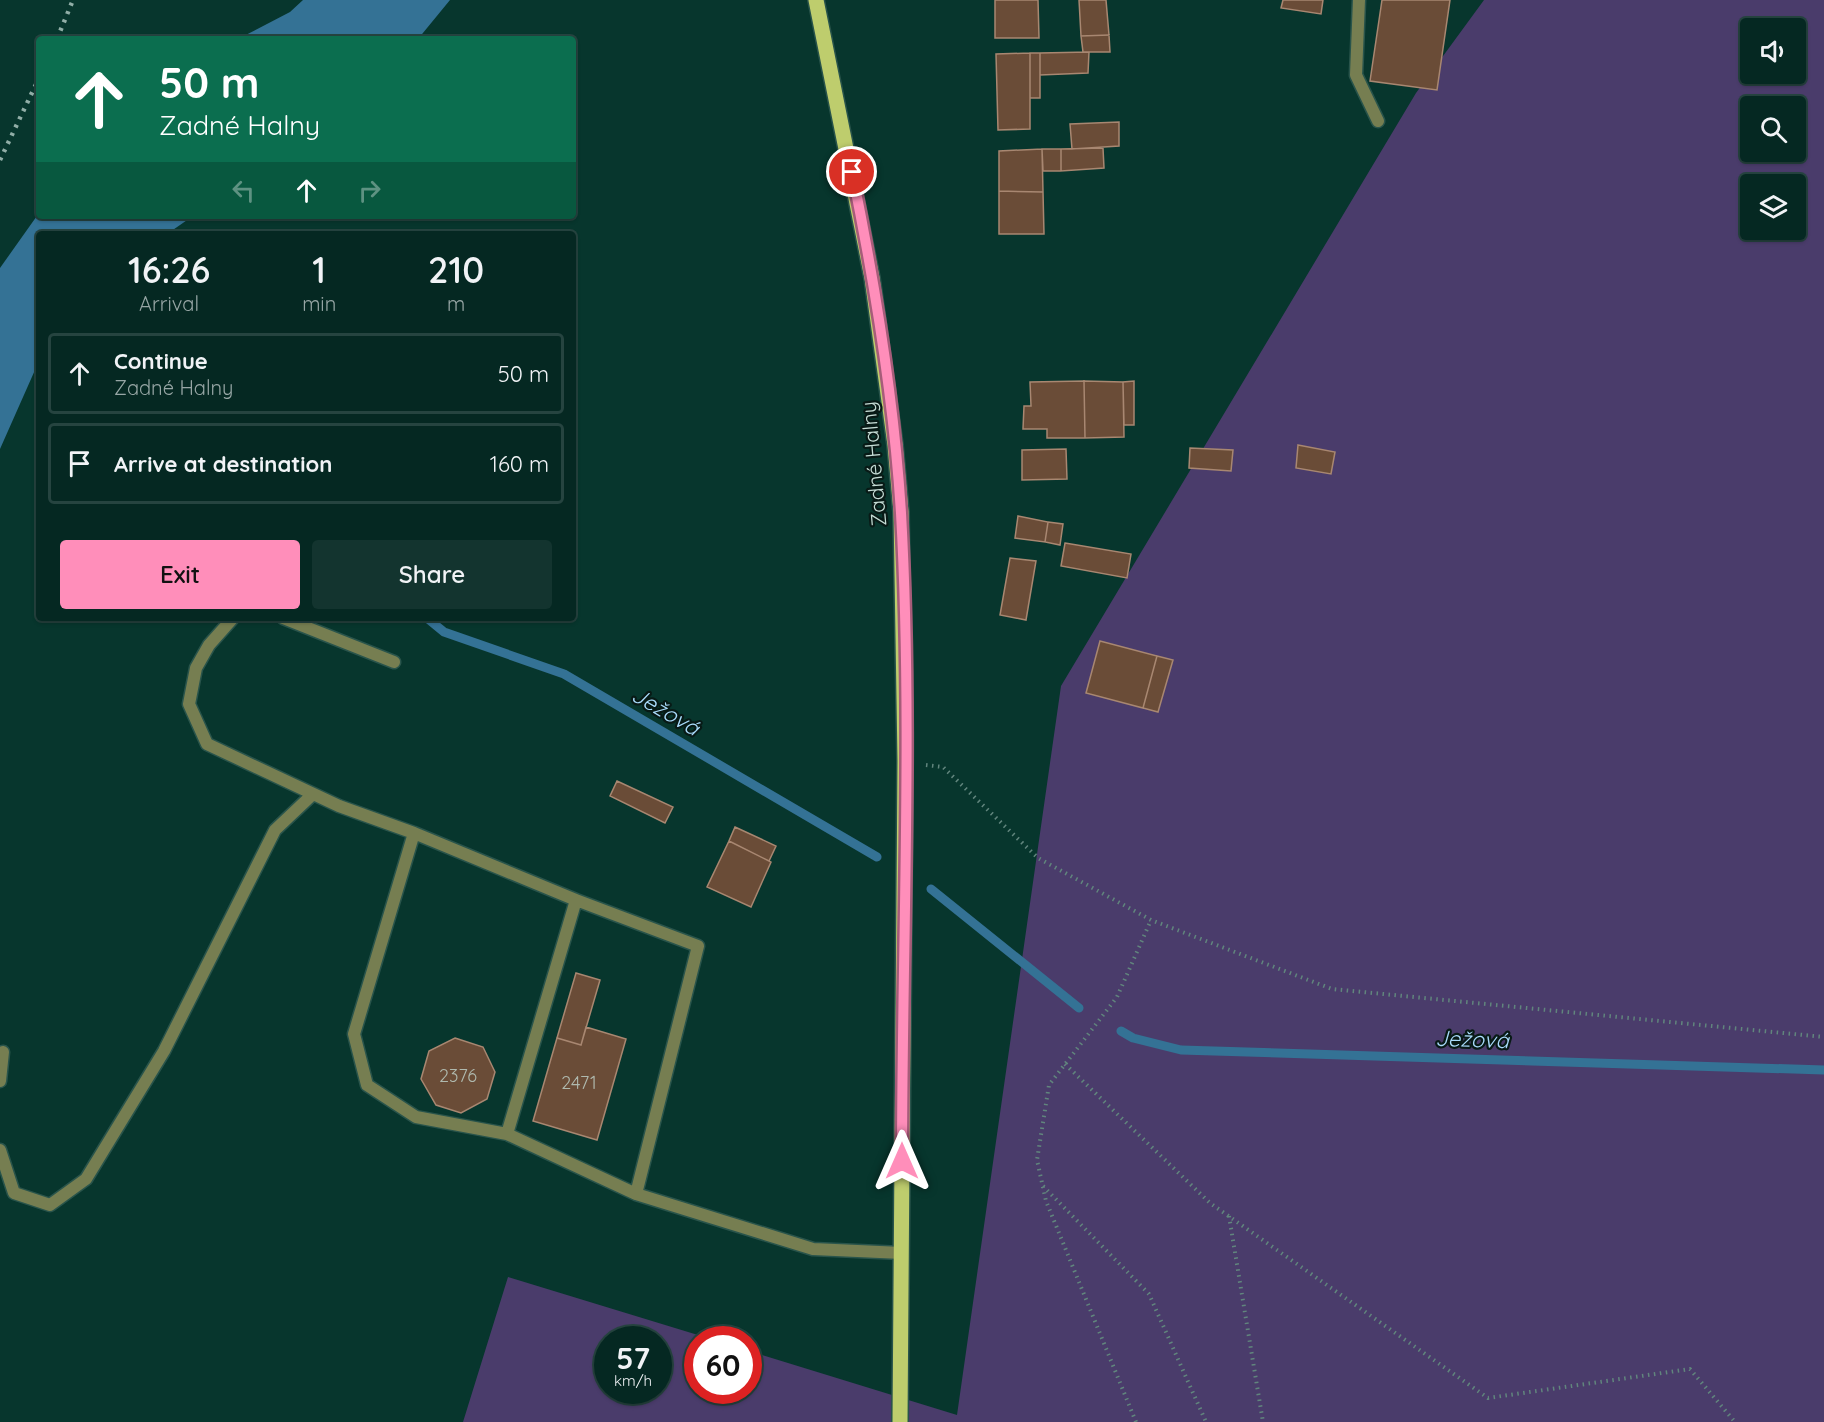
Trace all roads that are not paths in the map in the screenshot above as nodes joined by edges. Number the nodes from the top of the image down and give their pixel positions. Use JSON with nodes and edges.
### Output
{"nodes":[{"id":1,"x":816,"y":0,"type":"edge"},
{"id":2,"x":1359,"y":0,"type":"edge"},
{"id":3,"x":1378,"y":121,"type":"dead end"},
{"id":4,"x":230,"y":621,"type":"edge"},
{"id":5,"x":291,"y":621,"type":"edge"},
{"id":6,"x":394,"y":662,"type":"dead end"},
{"id":7,"x":313,"y":794,"type":"junction"},
{"id":8,"x":414,"y":833,"type":"junction"},
{"id":9,"x":576,"y":900,"type":"junction"},
{"id":10,"x":3,"y":1052,"type":"dead end"},
{"id":11,"x":0,"y":1081,"type":"edge"},
{"id":12,"x":507,"y":1134,"type":"junction"},
{"id":13,"x":0,"y":1150,"type":"edge"},
{"id":14,"x":636,"y":1194,"type":"junction"},
{"id":15,"x":902,"y":1253,"type":"junction"},
{"id":16,"x":900,"y":1422,"type":"edge"}],
"edges":[{"from":1,"to":15,"type":"main road","name":"Zadné Halny"},
{"from":2,"to":3,"type":"lane"},
{"from":4,"to":7,"type":"lane"},
{"from":5,"to":6,"type":"lane"},
{"from":7,"to":8,"type":"lane"},
{"from":7,"to":13,"type":"lane"},
{"from":8,"to":9,"type":"lane"},
{"from":8,"to":12,"type":"lane"},
{"from":9,"to":12,"type":"lane"},
{"from":9,"to":14,"type":"lane"},
{"from":10,"to":11,"type":"lane"},
{"from":12,"to":14,"type":"lane"},
{"from":14,"to":15,"type":"lane"},
{"from":15,"to":16,"type":"main road","name":"Zadné Halny"}]}
